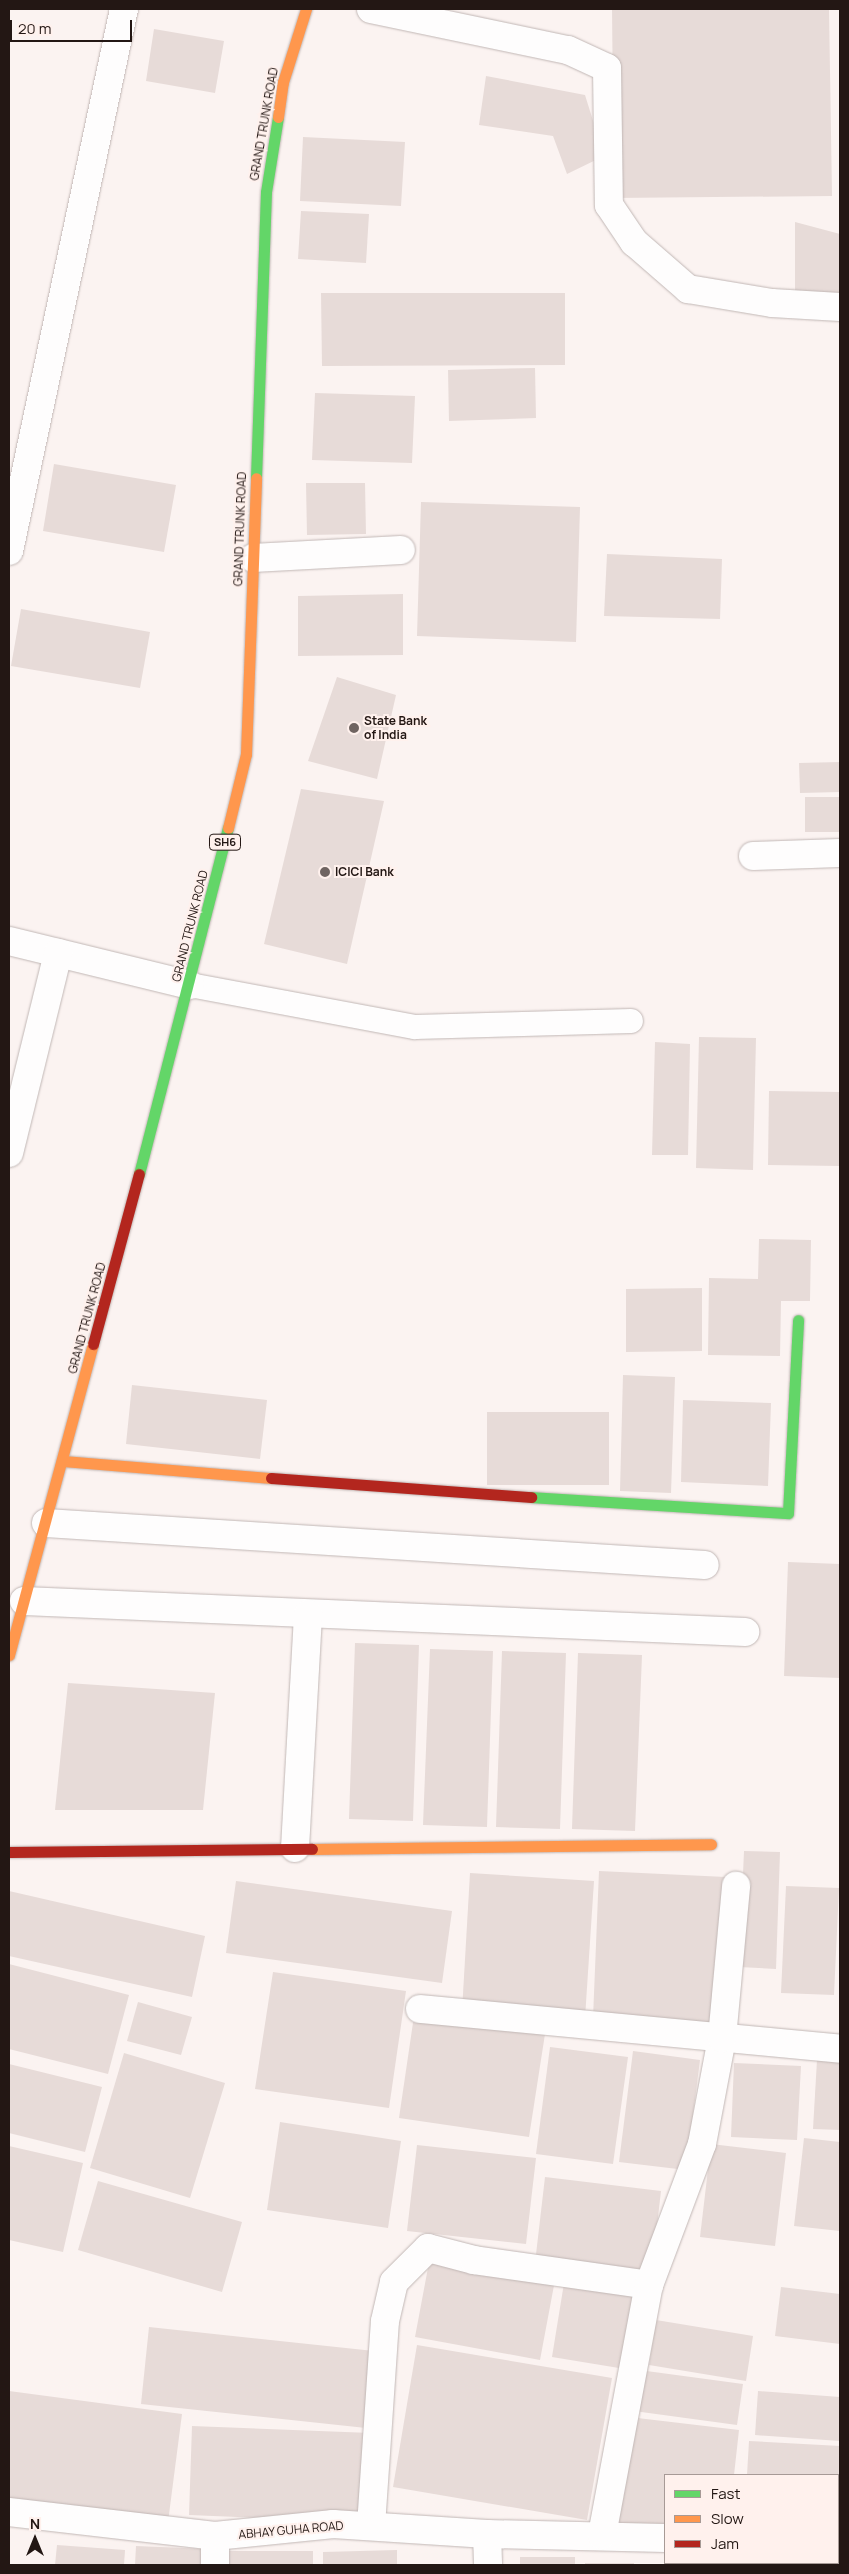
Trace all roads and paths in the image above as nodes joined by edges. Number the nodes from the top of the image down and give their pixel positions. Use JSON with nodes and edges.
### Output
{"nodes":[{"id":1,"x":124,"y":9,"type":"edge"},
{"id":2,"x":306,"y":9,"type":"edge"},
{"id":3,"x":371,"y":9,"type":"edge"},
{"id":4,"x":840,"y":307,"type":"edge"},
{"id":5,"x":20,"y":444,"type":"edge"},
{"id":6,"x":401,"y":550,"type":"dead end"},
{"id":7,"x":9,"y":551,"type":"edge"},
{"id":8,"x":253,"y":558,"type":"junction"},
{"id":9,"x":840,"y":853,"type":"edge"},
{"id":10,"x":752,"y":856,"type":"dead end"},
{"id":11,"x":9,"y":941,"type":"edge"},
{"id":12,"x":58,"y":953,"type":"junction"},
{"id":13,"x":190,"y":985,"type":"junction"},
{"id":14,"x":631,"y":1021,"type":"dead end"},
{"id":15,"x":9,"y":1152,"type":"edge"},
{"id":16,"x":798,"y":1320,"type":"dead end"},
{"id":17,"x":63,"y":1461,"type":"junction"},
{"id":18,"x":46,"y":1523,"type":"junction"},
{"id":19,"x":705,"y":1566,"type":"dead end"},
{"id":20,"x":24,"y":1601,"type":"junction"},
{"id":21,"x":308,"y":1614,"type":"junction"},
{"id":22,"x":745,"y":1632,"type":"dead end"},
{"id":23,"x":9,"y":1655,"type":"edge"},
{"id":24,"x":711,"y":1844,"type":"dead end"},
{"id":25,"x":295,"y":1848,"type":"junction"},
{"id":26,"x":9,"y":1852,"type":"edge"},
{"id":27,"x":736,"y":1886,"type":"dead end"},
{"id":28,"x":420,"y":2009,"type":"dead end"},
{"id":29,"x":722,"y":2038,"type":"junction"},
{"id":30,"x":840,"y":2048,"type":"edge"},
{"id":31,"x":649,"y":2285,"type":"junction"},
{"id":32,"x":9,"y":2512,"type":"edge"},
{"id":33,"x":370,"y":2526,"type":"junction"},
{"id":34,"x":487,"y":2534,"type":"junction"},
{"id":35,"x":602,"y":2535,"type":"junction"},
{"id":36,"x":215,"y":2536,"type":"junction"},
{"id":37,"x":664,"y":2538,"type":"edge"},
{"id":38,"x":215,"y":2565,"type":"edge"},
{"id":39,"x":488,"y":2565,"type":"edge"}],
"edges":[{"from":1,"to":5,"type":"street"},
{"from":2,"to":8,"type":"main road","name":"GRAND TRUNK ROAD","number":"SH6"},
{"from":3,"to":4,"type":"street"},
{"from":5,"to":7,"type":"street"},
{"from":6,"to":8,"type":"street"},
{"from":8,"to":13,"type":"main road","name":"GRAND TRUNK ROAD","number":"SH6"},
{"from":9,"to":10,"type":"street"},
{"from":11,"to":12,"type":"street"},
{"from":12,"to":13,"type":"street"},
{"from":12,"to":15,"type":"street"},
{"from":13,"to":14,"type":"lane"},
{"from":13,"to":17,"type":"main road","name":"GRAND TRUNK ROAD","number":"SH6"},
{"from":16,"to":17,"type":"main road"},
{"from":17,"to":18,"type":"main road","name":"GRAND TRUNK ROAD","number":"SH6"},
{"from":18,"to":19,"type":"street"},
{"from":18,"to":20,"type":"main road","name":"GRAND TRUNK ROAD","number":"SH6"},
{"from":20,"to":21,"type":"street"},
{"from":20,"to":23,"type":"main road","name":"GRAND TRUNK ROAD","number":"SH6"},
{"from":21,"to":22,"type":"street"},
{"from":21,"to":25,"type":"street"},
{"from":24,"to":25,"type":"main road"},
{"from":25,"to":26,"type":"main road"},
{"from":27,"to":29,"type":"street"},
{"from":28,"to":29,"type":"street"},
{"from":29,"to":30,"type":"street"},
{"from":29,"to":31,"type":"street"},
{"from":31,"to":33,"type":"street"},
{"from":31,"to":35,"type":"street"},
{"from":32,"to":36,"type":"street","name":"ABHAY GUHA ROAD"},
{"from":33,"to":34,"type":"street","name":"ABHAY GUHA ROAD"},
{"from":33,"to":36,"type":"street","name":"ABHAY GUHA ROAD"},
{"from":34,"to":35,"type":"street","name":"ABHAY GUHA ROAD"},
{"from":34,"to":39,"type":"street"},
{"from":35,"to":37,"type":"street","name":"ABHAY GUHA ROAD"},
{"from":36,"to":38,"type":"street"}]}
